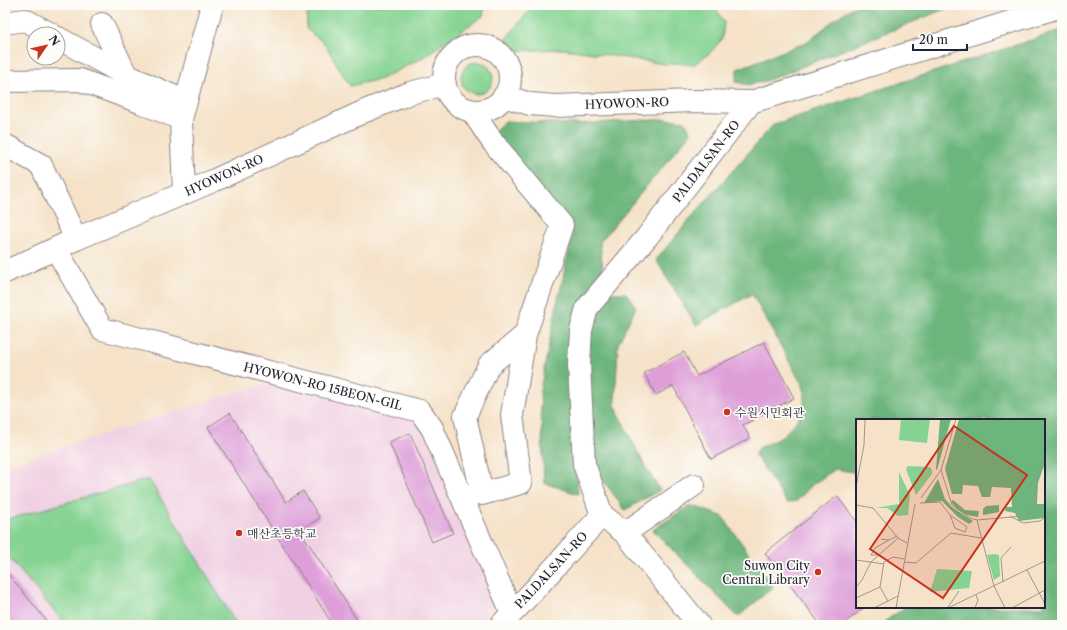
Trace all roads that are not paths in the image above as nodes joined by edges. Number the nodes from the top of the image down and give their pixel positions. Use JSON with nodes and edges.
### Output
{"nodes":[{"id":1,"x":212,"y":5,"type":"edge"},
{"id":2,"x":1062,"y":6,"type":"edge"},
{"id":3,"x":5,"y":23,"type":"edge"},
{"id":4,"x":102,"y":24,"type":"dead end"},
{"id":5,"x":36,"y":26,"type":"edge"},
{"id":6,"x":66,"y":42,"type":"edge"},
{"id":7,"x":126,"y":75,"type":"junction"},
{"id":8,"x":5,"y":81,"type":"edge"},
{"id":9,"x":445,"y":84,"type":"junction"},
{"id":10,"x":504,"y":96,"type":"junction"},
{"id":11,"x":751,"y":102,"type":"junction"},
{"id":12,"x":184,"y":110,"type":"junction"},
{"id":13,"x":472,"y":111,"type":"junction"},
{"id":14,"x":5,"y":145,"type":"edge"},
{"id":15,"x":184,"y":193,"type":"junction"},
{"id":16,"x":76,"y":239,"type":"junction"},
{"id":17,"x":56,"y":248,"type":"junction"},
{"id":18,"x":5,"y":272,"type":"edge"},
{"id":19,"x":525,"y":335,"type":"junction"},
{"id":20,"x":694,"y":485,"type":"dead end"},
{"id":21,"x":602,"y":515,"type":"junction"},
{"id":22,"x":625,"y":533,"type":"junction"},
{"id":23,"x":506,"y":619,"type":"edge"},
{"id":24,"x":699,"y":625,"type":"edge"}],
"edges":[{"from":1,"to":12,"type":"street"},
{"from":2,"to":11,"type":"street"},
{"from":3,"to":5,"type":"street"},
{"from":4,"to":7,"type":"street"},
{"from":6,"to":7,"type":"street"},
{"from":7,"to":12,"type":"street"},
{"from":8,"to":12,"type":"street"},
{"from":9,"to":10,"type":"street"},
{"from":9,"to":13,"type":"street"},
{"from":9,"to":15,"type":"street","name":"HYOWON-RO"},
{"from":10,"to":11,"type":"street","name":"HYOWON-RO"},
{"from":10,"to":13,"type":"street"},
{"from":11,"to":21,"type":"street","name":"PALDALSAN-RO"},
{"from":12,"to":15,"type":"street"},
{"from":13,"to":19,"type":"street"},
{"from":14,"to":16,"type":"street"},
{"from":15,"to":16,"type":"street","name":"HYOWON-RO"},
{"from":16,"to":17,"type":"street","name":"HYOWON-RO"},
{"from":17,"to":18,"type":"street","name":"HYOWON-RO"},
{"from":17,"to":23,"type":"street","name":"HYOWON-RO 15BEON-GIL"},
{"from":19,"to":19,"type":"street"},
{"from":20,"to":22,"type":"street"},
{"from":21,"to":22,"type":"street"},
{"from":21,"to":23,"type":"street","name":"PALDALSAN-RO"},
{"from":22,"to":24,"type":"street"}]}
